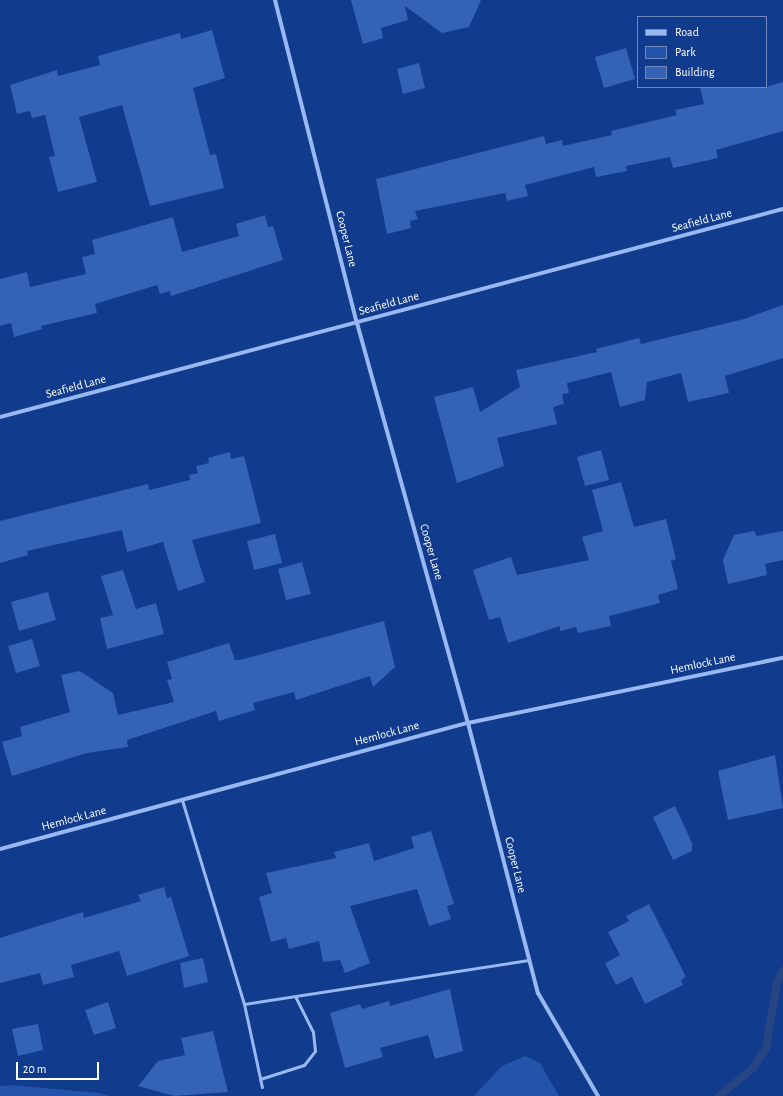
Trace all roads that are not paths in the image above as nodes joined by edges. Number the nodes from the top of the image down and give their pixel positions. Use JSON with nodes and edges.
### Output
{"nodes":[{"id":1,"x":275,"y":0,"type":"edge"},
{"id":2,"x":783,"y":209,"type":"edge"},
{"id":3,"x":357,"y":323,"type":"junction"},
{"id":4,"x":0,"y":417,"type":"edge"},
{"id":5,"x":783,"y":658,"type":"edge"},
{"id":6,"x":468,"y":723,"type":"junction"},
{"id":7,"x":182,"y":800,"type":"junction"},
{"id":8,"x":0,"y":850,"type":"edge"},
{"id":9,"x":529,"y":960,"type":"junction"},
{"id":10,"x":295,"y":996,"type":"junction"},
{"id":11,"x":244,"y":1004,"type":"junction"},
{"id":12,"x":260,"y":1079,"type":"junction"},
{"id":13,"x":262,"y":1087,"type":"dead end"},
{"id":14,"x":598,"y":1096,"type":"edge"}],
"edges":[{"from":1,"to":3,"type":"street","name":"Cooper Lane"},
{"from":2,"to":3,"type":"street","name":"Seafield Lane"},
{"from":3,"to":4,"type":"street","name":"Seafield Lane"},
{"from":3,"to":6,"type":"street","name":"Cooper Lane"},
{"from":5,"to":6,"type":"street","name":"Hemlock Lane"},
{"from":6,"to":7,"type":"street","name":"Hemlock Lane"},
{"from":6,"to":9,"type":"street","name":"Cooper Lane"},
{"from":7,"to":8,"type":"street","name":"Hemlock Lane"},
{"from":7,"to":11,"type":"lane"},
{"from":9,"to":10,"type":"lane"},
{"from":9,"to":14,"type":"street","name":"Cooper Lane"},
{"from":10,"to":11,"type":"lane"},
{"from":10,"to":12,"type":"lane"},
{"from":11,"to":12,"type":"lane"},
{"from":12,"to":13,"type":"lane"}]}
